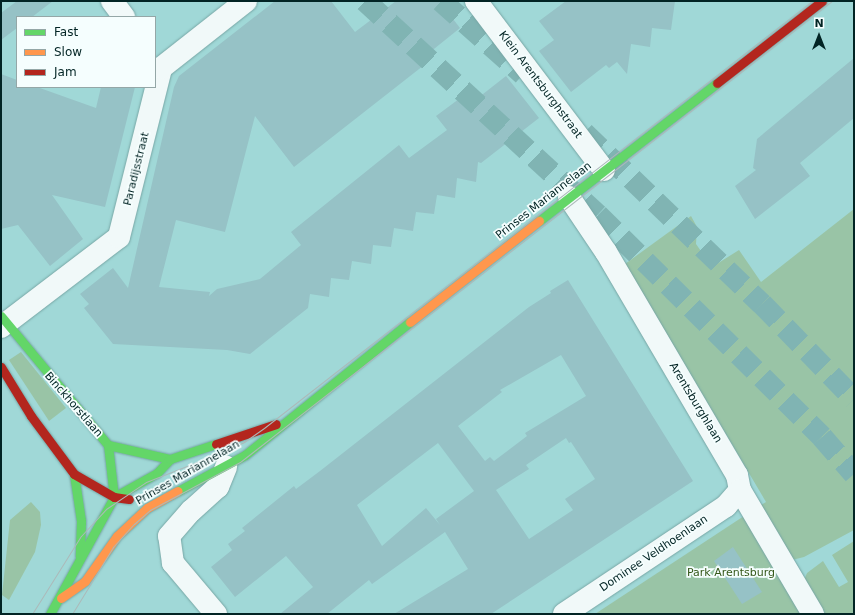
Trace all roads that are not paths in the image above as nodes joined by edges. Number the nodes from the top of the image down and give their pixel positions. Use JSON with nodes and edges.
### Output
{"nodes":[{"id":1,"x":112,"y":1,"type":"edge"},
{"id":2,"x":246,"y":1,"type":"edge"},
{"id":3,"x":476,"y":1,"type":"edge"},
{"id":4,"x":822,"y":1,"type":"edge"},
{"id":5,"x":123,"y":16,"type":"edge"},
{"id":6,"x":158,"y":64,"type":"edge"},
{"id":7,"x":153,"y":88,"type":"edge"},
{"id":8,"x":604,"y":170,"type":"junction"},
{"id":9,"x":569,"y":197,"type":"junction"},
{"id":10,"x":3,"y":322,"type":"edge"},
{"id":11,"x":1,"y":367,"type":"edge"},
{"id":12,"x":282,"y":422,"type":"junction"},
{"id":13,"x":108,"y":445,"type":"junction"},
{"id":14,"x":170,"y":459,"type":"junction"},
{"id":15,"x":226,"y":467,"type":"junction"},
{"id":16,"x":74,"y":474,"type":"junction"},
{"id":17,"x":740,"y":490,"type":"junction"},
{"id":18,"x":114,"y":497,"type":"junction"},
{"id":19,"x":165,"y":497,"type":"junction"},
{"id":20,"x":80,"y":561,"type":"junction"},
{"id":21,"x":61,"y":598,"type":"junction"},
{"id":22,"x":50,"y":614,"type":"edge"},
{"id":23,"x":216,"y":614,"type":"edge"},
{"id":24,"x":564,"y":614,"type":"edge"},
{"id":25,"x":813,"y":614,"type":"edge"}],
"edges":[{"from":1,"to":5,"type":"street"},
{"from":2,"to":6,"type":"street","name":"Paradijsstraat"},
{"from":3,"to":8,"type":"street","name":"Klein Arentsburghstraat"},
{"from":4,"to":8,"type":"street","name":"Prinses Mariannelaan"},
{"from":7,"to":10,"type":"street","name":"Paradijsstraat"},
{"from":8,"to":9,"type":"street","name":"Prinses Mariannelaan"},
{"from":9,"to":12,"type":"street","name":"Prinses Mariannelaan"},
{"from":9,"to":17,"type":"street","name":"Arentsburghlaan"},
{"from":10,"to":13,"type":"street","name":"Binckhorstlaan"},
{"from":11,"to":16,"type":"street"},
{"from":12,"to":14,"type":"street","name":"Prinses Mariannelaan"},
{"from":12,"to":15,"type":"street","name":"Prinses Mariannelaan"},
{"from":13,"to":14,"type":"street"},
{"from":13,"to":18,"type":"street","name":"Binckhorstlaan"},
{"from":14,"to":18,"type":"street","name":"Prinses Mariannelaan"},
{"from":15,"to":19,"type":"street","name":"Prinses Mariannelaan"},
{"from":15,"to":23,"type":"street"},
{"from":16,"to":18,"type":"street"},
{"from":16,"to":20,"type":"street"},
{"from":17,"to":24,"type":"street","name":"Dominee Veldhoenlaan"},
{"from":17,"to":25,"type":"street","name":"Arentsburghlaan"},
{"from":18,"to":19,"type":"street"},
{"from":18,"to":20,"type":"street","name":"Prinses Mariannelaan"},
{"from":19,"to":21,"type":"street","name":"Prinses Mariannelaan"},
{"from":20,"to":21,"type":"street","name":"Prinses Mariannelaan"},
{"from":21,"to":22,"type":"street","name":"Prinses Mariannelaan"}]}
